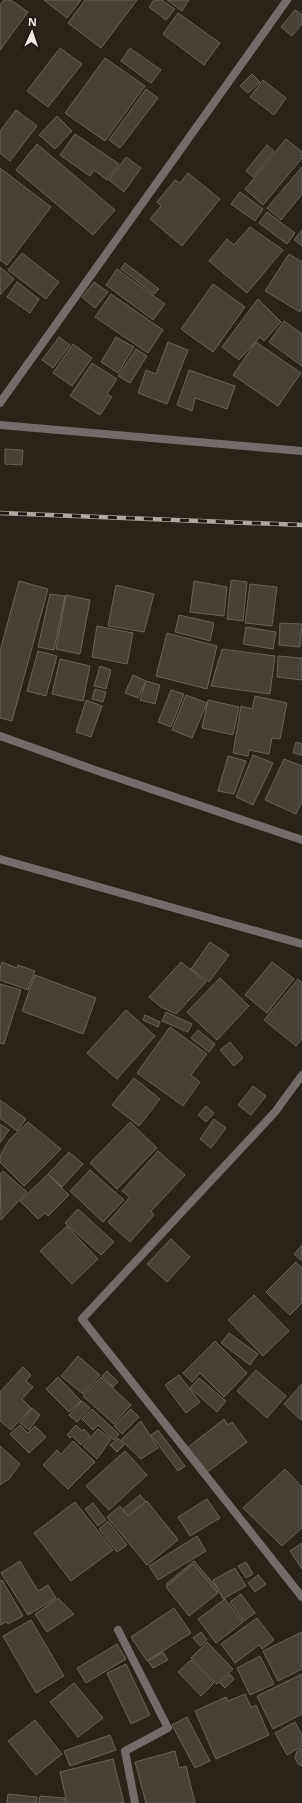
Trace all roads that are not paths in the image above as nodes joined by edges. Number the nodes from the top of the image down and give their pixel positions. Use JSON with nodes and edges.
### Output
{"nodes":[{"id":1,"x":287,"y":0,"type":"edge"},
{"id":2,"x":0,"y":403,"type":"edge"},
{"id":3,"x":0,"y":425,"type":"edge"},
{"id":4,"x":302,"y":451,"type":"edge"},
{"id":5,"x":0,"y":736,"type":"edge"},
{"id":6,"x":302,"y":840,"type":"edge"},
{"id":7,"x":0,"y":859,"type":"edge"},
{"id":8,"x":302,"y":944,"type":"edge"},
{"id":9,"x":302,"y":1075,"type":"edge"},
{"id":10,"x":302,"y":1597,"type":"edge"},
{"id":11,"x":118,"y":1630,"type":"dead end"},
{"id":12,"x":135,"y":1803,"type":"edge"}],
"edges":[{"from":1,"to":2,"type":"street"},
{"from":3,"to":4,"type":"street"},
{"from":5,"to":6,"type":"street"},
{"from":7,"to":8,"type":"street"},
{"from":9,"to":10,"type":"street"},
{"from":11,"to":12,"type":"street"}]}
